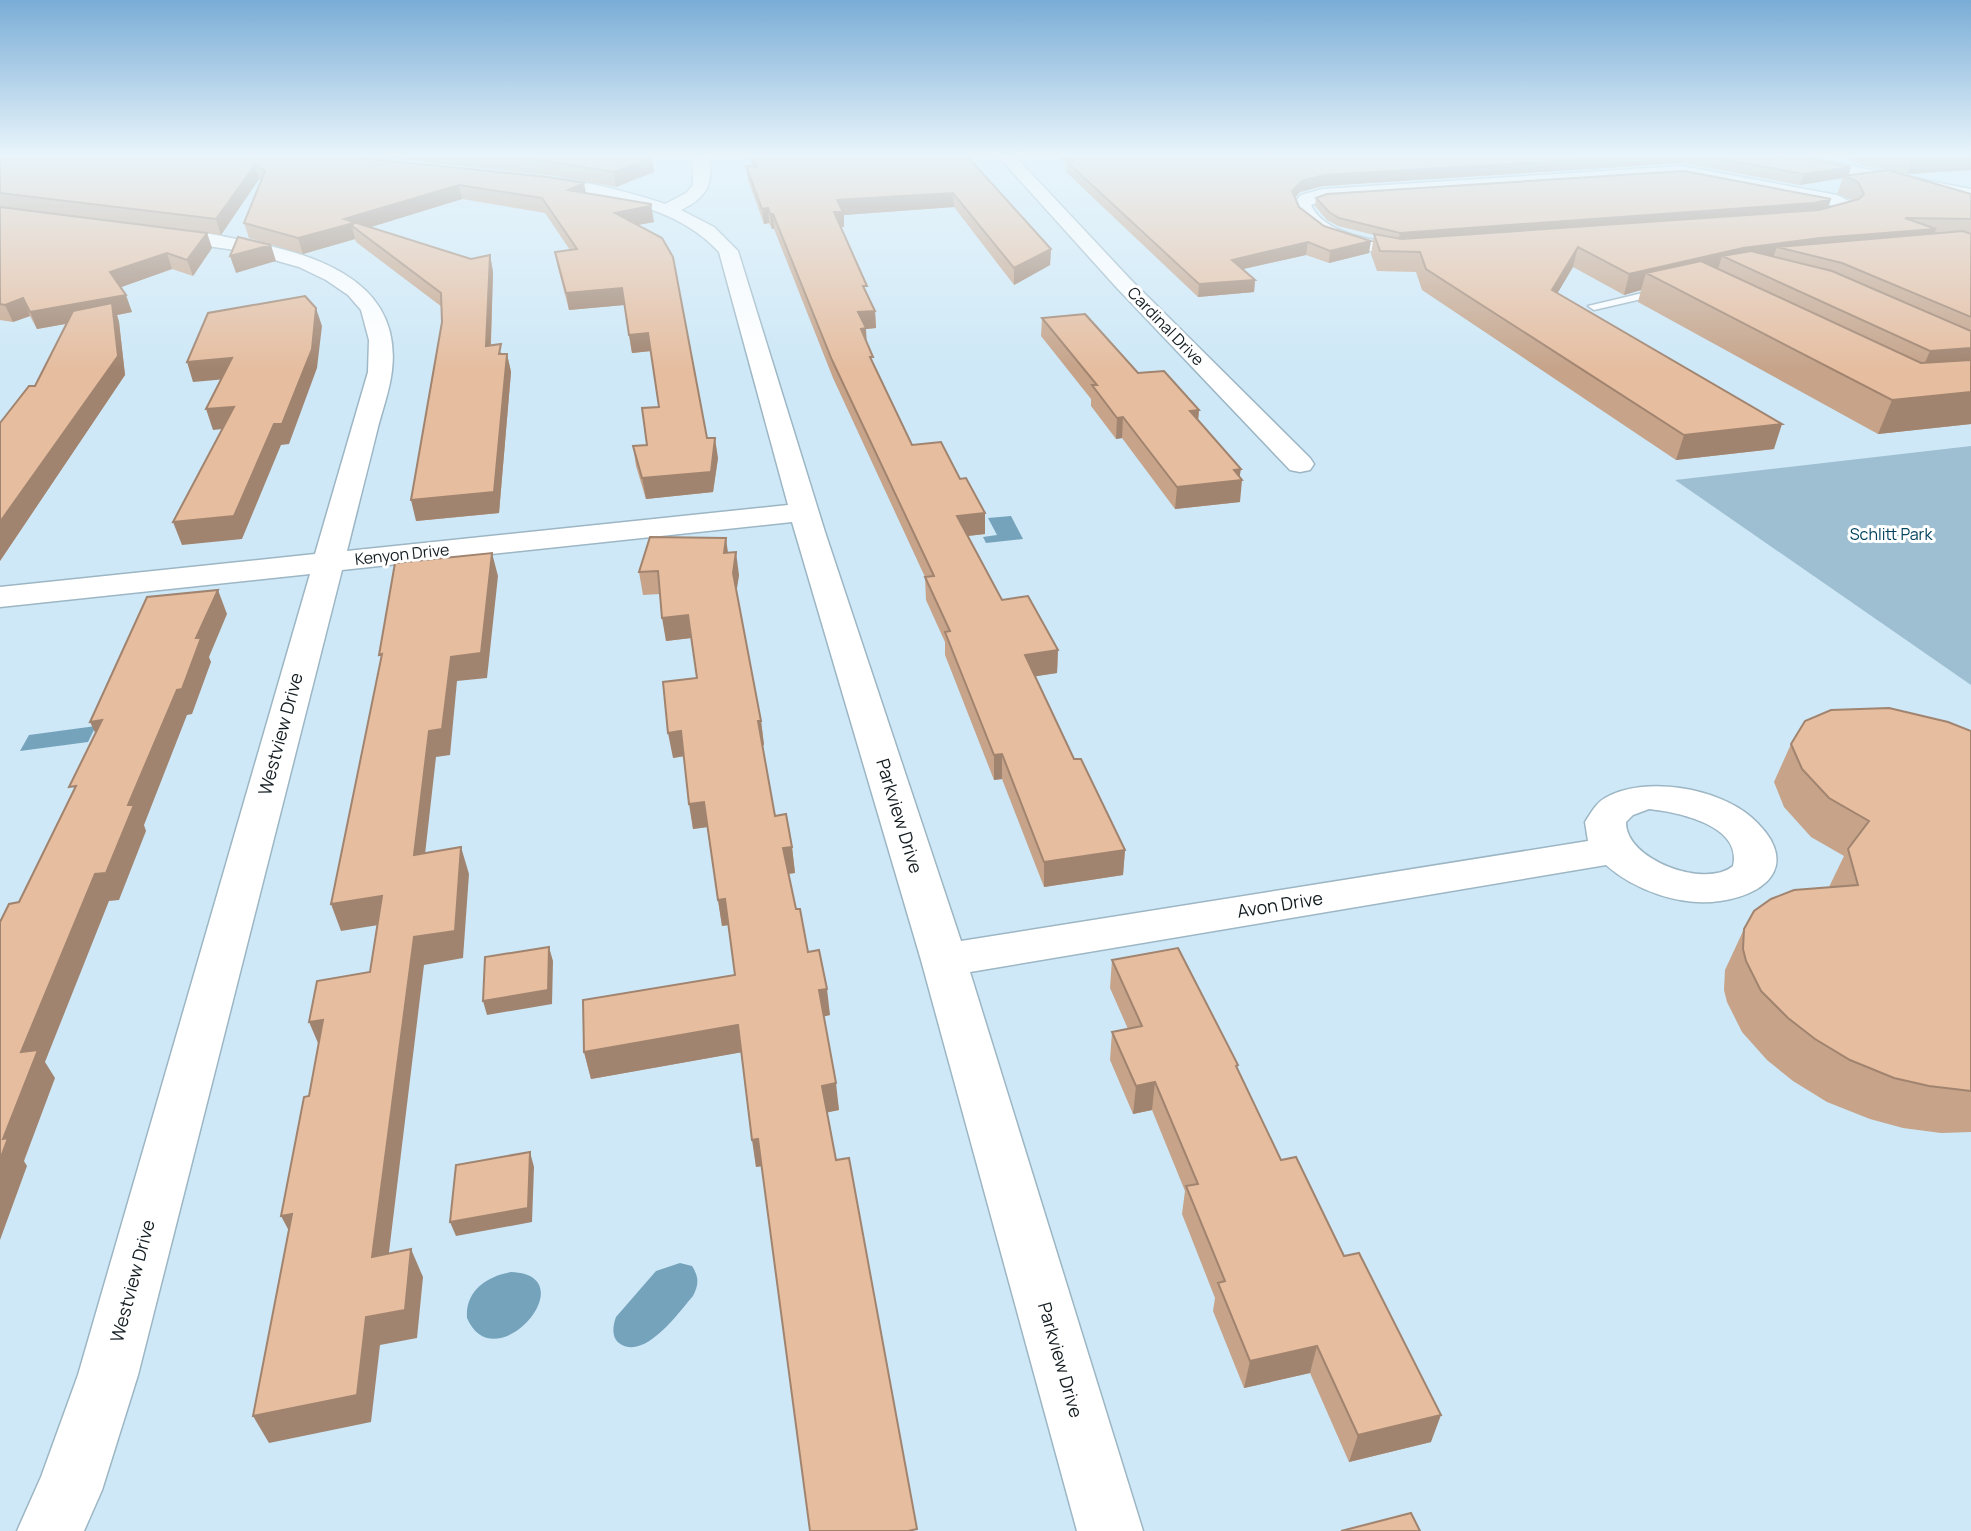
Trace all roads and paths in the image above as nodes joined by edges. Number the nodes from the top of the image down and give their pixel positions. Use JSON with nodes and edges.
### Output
{"nodes":[{"id":1,"x":702,"y":226,"type":"edge"},
{"id":2,"x":1071,"y":226,"type":"edge"},
{"id":3,"x":1325,"y":226,"type":"edge"},
{"id":4,"x":1723,"y":226,"type":"edge"},
{"id":5,"x":145,"y":232,"type":"edge"},
{"id":6,"x":1683,"y":287,"type":"edge"},
{"id":7,"x":1594,"y":306,"type":"dead end"},
{"id":8,"x":1300,"y":464,"type":"dead end"},
{"id":9,"x":805,"y":512,"type":"junction"},
{"id":10,"x":327,"y":562,"type":"junction"},
{"id":11,"x":0,"y":597,"type":"edge"},
{"id":12,"x":1615,"y":850,"type":"dead end"},
{"id":13,"x":944,"y":960,"type":"junction"},
{"id":14,"x":50,"y":1531,"type":"edge"},
{"id":15,"x":1110,"y":1531,"type":"edge"}],
"edges":[{"from":1,"to":9,"type":"street","name":"Parkview Drive"},
{"from":2,"to":8,"type":"street","name":"Cardinal Drive"},
{"from":3,"to":4,"type":"street"},
{"from":5,"to":10,"type":"street","name":"Westview Drive"},
{"from":6,"to":7,"type":"lane"},
{"from":9,"to":10,"type":"street","name":"Kenyon Drive"},
{"from":9,"to":13,"type":"street","name":"Parkview Drive"},
{"from":10,"to":11,"type":"street","name":"Kenyon Drive"},
{"from":10,"to":14,"type":"street","name":"Westview Drive"},
{"from":12,"to":13,"type":"street","name":"Avon Drive"},
{"from":13,"to":15,"type":"street","name":"Parkview Drive"}]}
